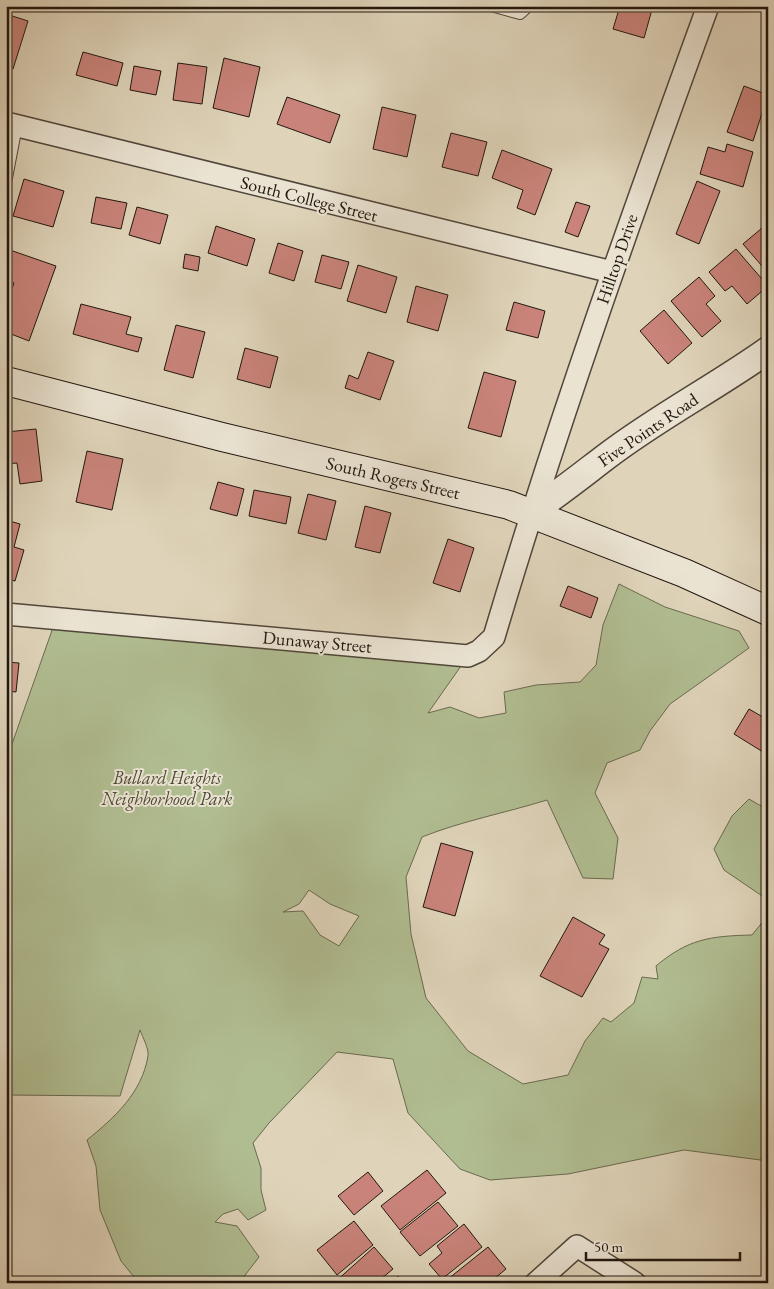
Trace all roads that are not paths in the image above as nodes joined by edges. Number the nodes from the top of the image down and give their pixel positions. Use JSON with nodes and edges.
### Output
{"nodes":[{"id":1,"x":491,"y":6,"type":"edge"},
{"id":2,"x":529,"y":6,"type":"edge"},
{"id":3,"x":708,"y":6,"type":"edge"},
{"id":4,"x":12,"y":125,"type":"edge"},
{"id":5,"x":6,"y":183,"type":"edge"},
{"id":6,"x":612,"y":272,"type":"junction"},
{"id":7,"x":768,"y":350,"type":"edge"},
{"id":8,"x":6,"y":381,"type":"edge"},
{"id":9,"x":530,"y":513,"type":"junction"},
{"id":10,"x":768,"y":612,"type":"edge"},
{"id":11,"x":6,"y":614,"type":"edge"},
{"id":12,"x":536,"y":1283,"type":"edge"},
{"id":13,"x":635,"y":1283,"type":"edge"}],
"edges":[{"from":1,"to":2,"type":"lane"},
{"from":3,"to":6,"type":"street","name":"Hilltop Drive"},
{"from":4,"to":5,"type":"lane"},
{"from":4,"to":6,"type":"street","name":"South College Street"},
{"from":6,"to":9,"type":"street","name":"Hilltop Drive"},
{"from":7,"to":9,"type":"street","name":"Five Points Road"},
{"from":8,"to":9,"type":"main road","name":"South Rogers Street"},
{"from":9,"to":10,"type":"main road","name":"South Rogers Street"},
{"from":9,"to":11,"type":"street","name":"Dunaway Street"},
{"from":12,"to":13,"type":"street"}]}
